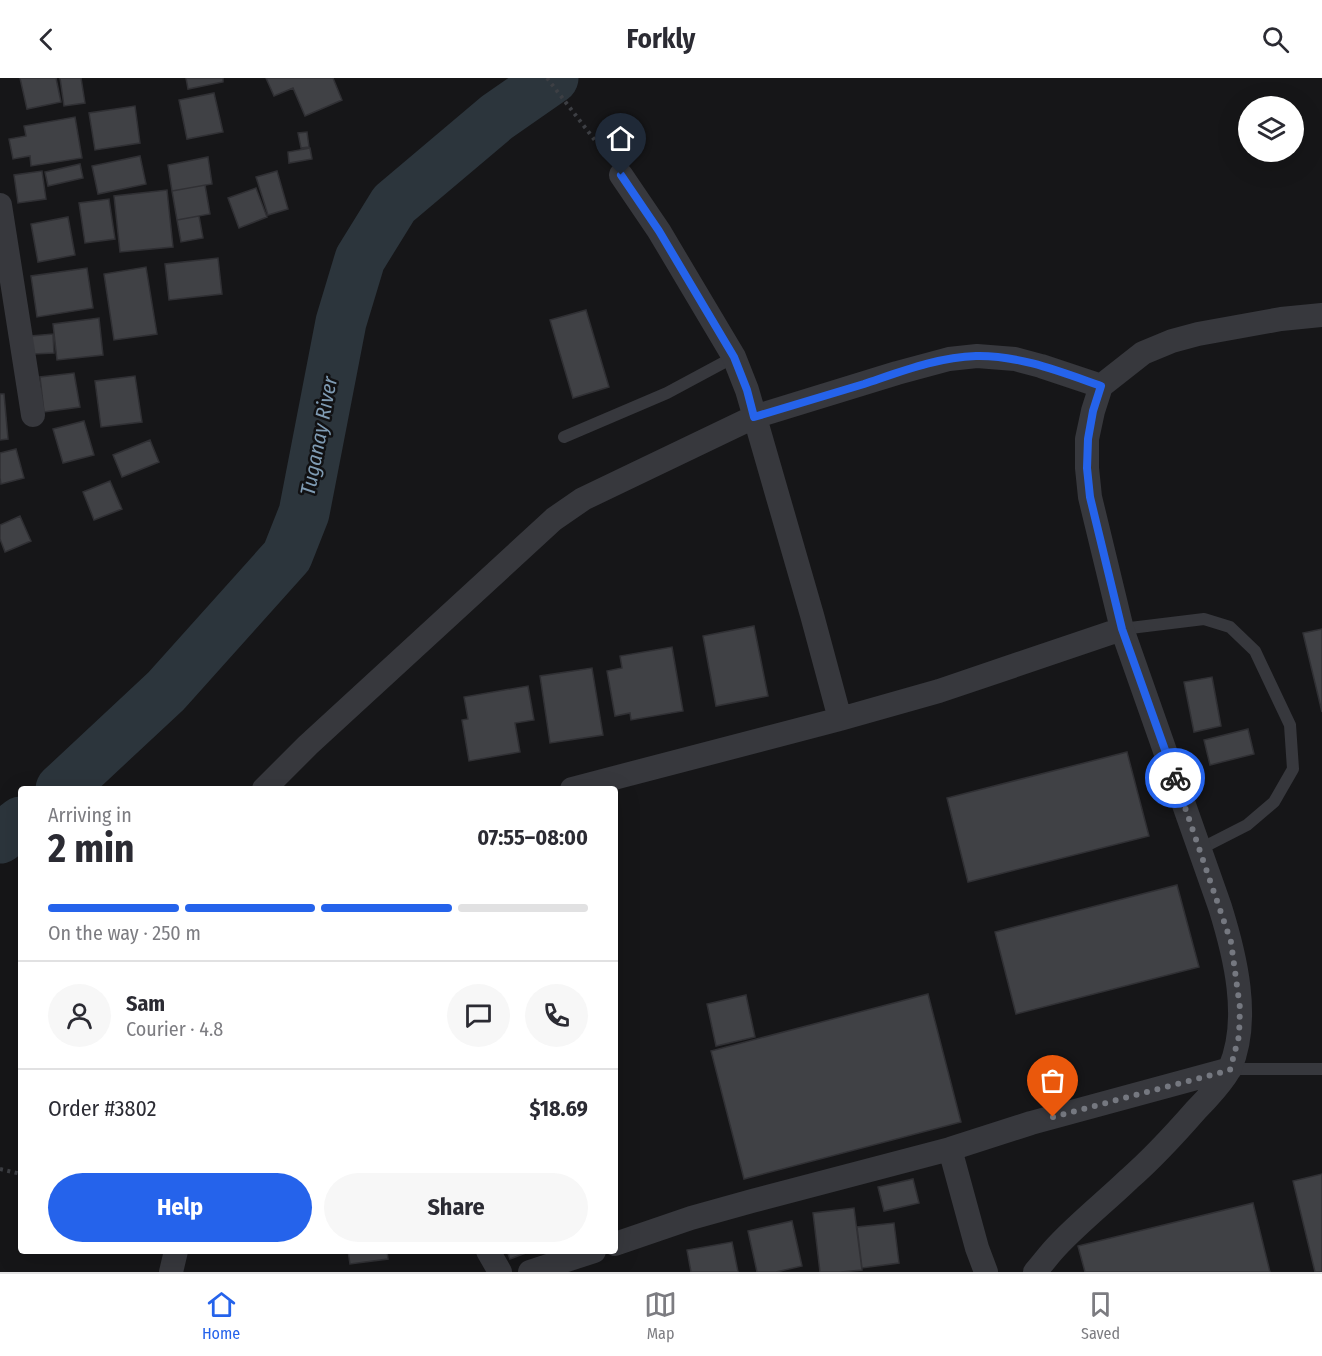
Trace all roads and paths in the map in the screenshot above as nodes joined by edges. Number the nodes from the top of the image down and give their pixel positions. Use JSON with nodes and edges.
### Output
{"nodes":[{"id":1,"x":547,"y":78,"type":"edge"},
{"id":2,"x":621,"y":175,"type":"joint"},
{"id":3,"x":0,"y":205,"type":"edge"},
{"id":4,"x":1322,"y":315,"type":"edge"},
{"id":5,"x":734,"y":357,"type":"junction"},
{"id":6,"x":1101,"y":386,"type":"junction"},
{"id":7,"x":33,"y":416,"type":"dead end"},
{"id":8,"x":754,"y":417,"type":"junction"},
{"id":9,"x":564,"y":436,"type":"dead end"},
{"id":10,"x":1122,"y":629,"type":"junction"},
{"id":11,"x":840,"y":718,"type":"junction"},
{"id":12,"x":267,"y":786,"type":"edge"},
{"id":13,"x":583,"y":786,"type":"edge"},
{"id":14,"x":1200,"y":849,"type":"junction"},
{"id":15,"x":1322,"y":1069,"type":"edge"},
{"id":16,"x":1230,"y":1070,"type":"junction"},
{"id":17,"x":950,"y":1149,"type":"junction"},
{"id":18,"x":0,"y":1169,"type":"edge"},
{"id":19,"x":18,"y":1173,"type":"edge"},
{"id":20,"x":618,"y":1243,"type":"edge"},
{"id":21,"x":175,"y":1254,"type":"edge"},
{"id":22,"x":490,"y":1254,"type":"edge"},
{"id":23,"x":584,"y":1254,"type":"edge"},
{"id":24,"x":171,"y":1272,"type":"edge"},
{"id":25,"x":500,"y":1272,"type":"edge"},
{"id":26,"x":530,"y":1272,"type":"edge"},
{"id":27,"x":986,"y":1272,"type":"edge"},
{"id":28,"x":1035,"y":1272,"type":"edge"}],
"edges":[{"from":1,"to":2,"type":"path"},
{"from":2,"to":5,"type":"street"},
{"from":3,"to":7,"type":"street"},
{"from":4,"to":6,"type":"street"},
{"from":5,"to":8,"type":"street"},
{"from":5,"to":9,"type":"lane"},
{"from":6,"to":8,"type":"street"},
{"from":6,"to":10,"type":"street"},
{"from":8,"to":11,"type":"street"},
{"from":8,"to":12,"type":"street"},
{"from":10,"to":11,"type":"street"},
{"from":10,"to":14,"type":"street"},
{"from":10,"to":14,"type":"lane"},
{"from":11,"to":13,"type":"street"},
{"from":14,"to":16,"type":"street"},
{"from":15,"to":16,"type":"lane"},
{"from":16,"to":17,"type":"street"},
{"from":16,"to":28,"type":"street"},
{"from":17,"to":20,"type":"street"},
{"from":17,"to":27,"type":"street"},
{"from":18,"to":19,"type":"path"},
{"from":21,"to":24,"type":"street"},
{"from":22,"to":25,"type":"street"},
{"from":23,"to":26,"type":"street"}]}
